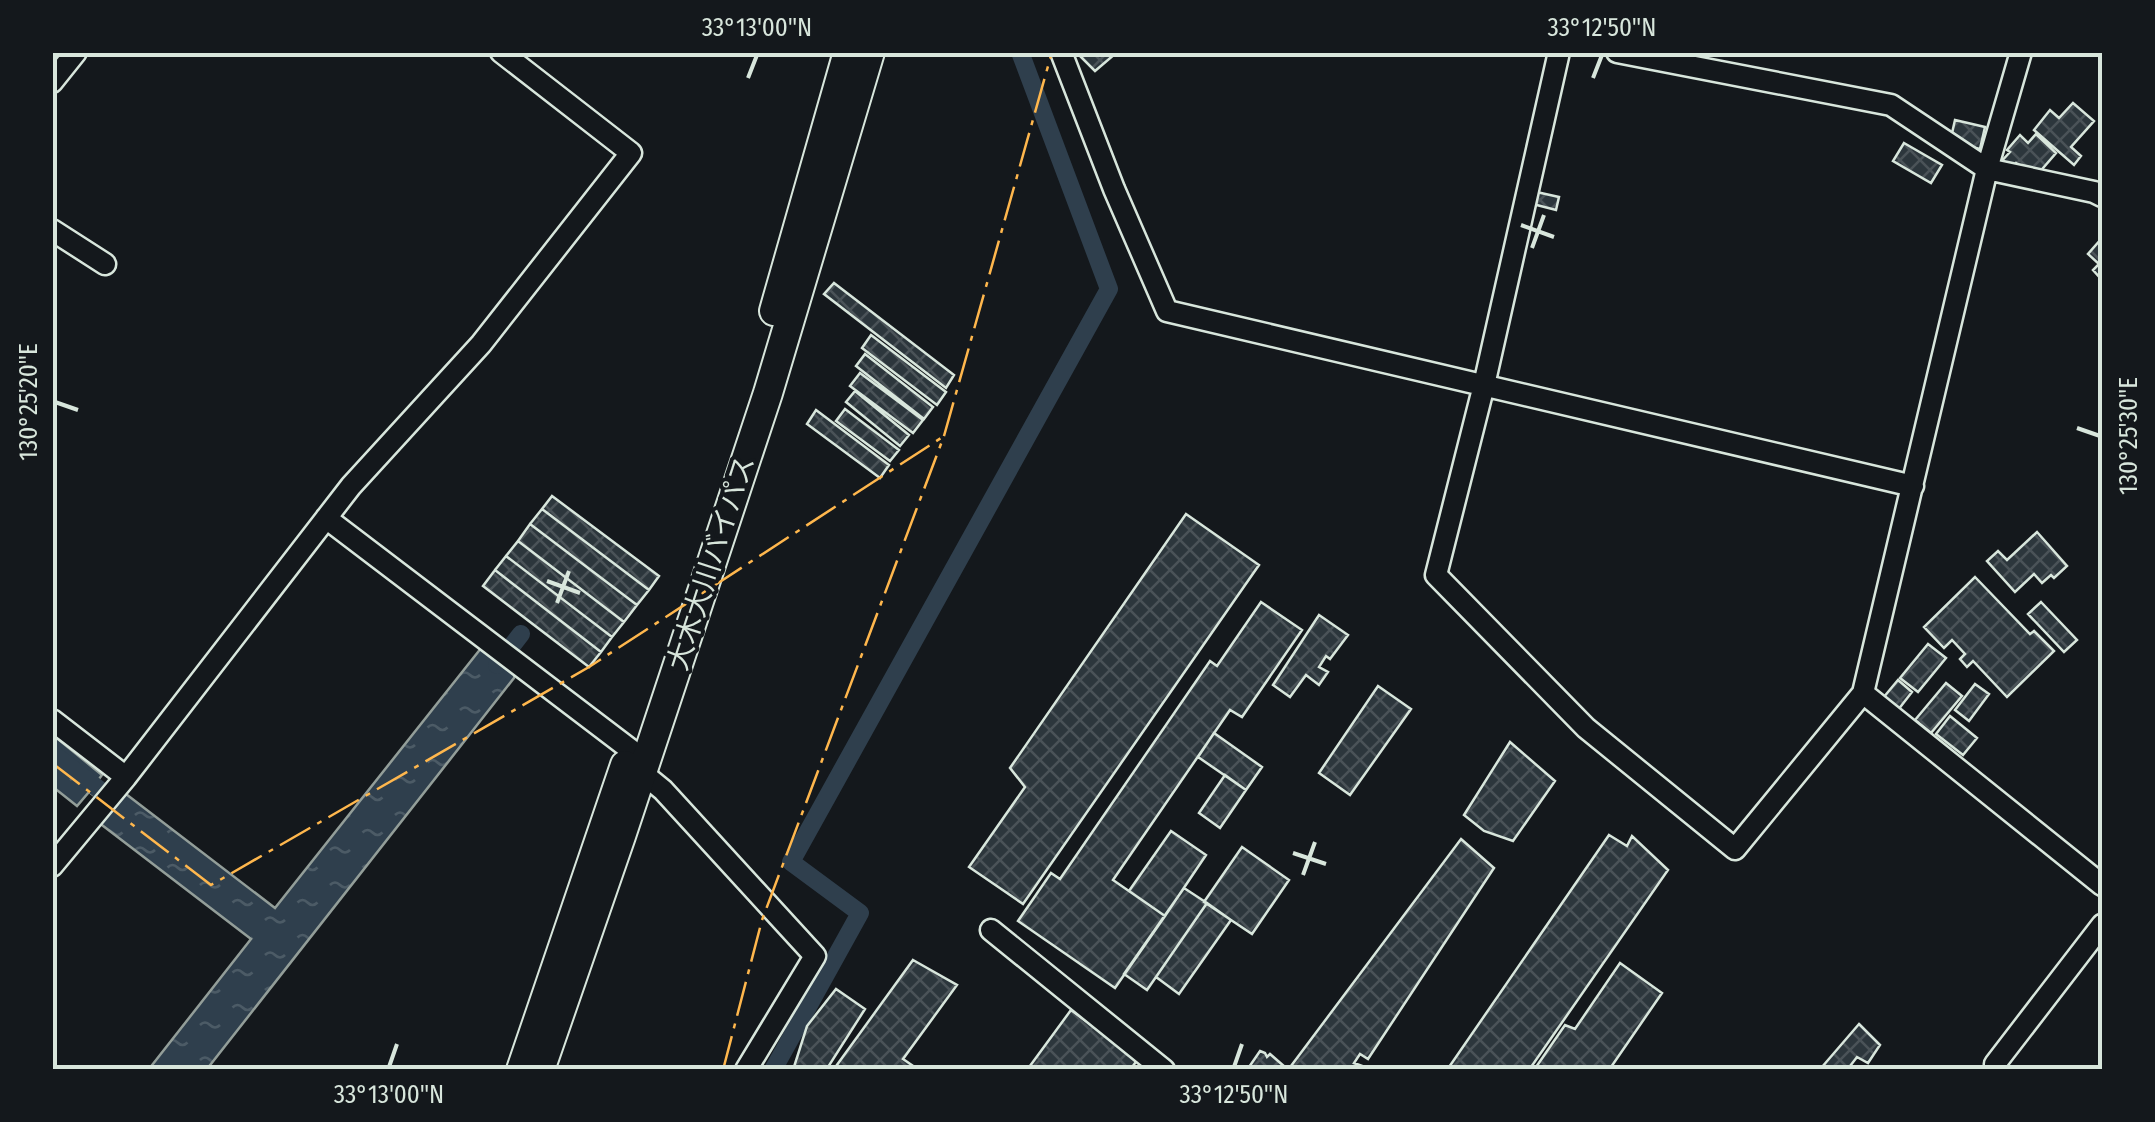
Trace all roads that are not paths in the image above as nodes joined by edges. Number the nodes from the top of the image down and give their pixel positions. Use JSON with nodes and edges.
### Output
{"nodes":[{"id":1,"x":76,"y":52,"type":"edge"},
{"id":2,"x":501,"y":52,"type":"edge"},
{"id":3,"x":848,"y":52,"type":"edge"},
{"id":4,"x":870,"y":52,"type":"edge"},
{"id":5,"x":1060,"y":52,"type":"edge"},
{"id":6,"x":1558,"y":52,"type":"edge"},
{"id":7,"x":1617,"y":52,"type":"edge"},
{"id":8,"x":2020,"y":52,"type":"edge"},
{"id":9,"x":52,"y":82,"type":"edge"},
{"id":10,"x":1987,"y":169,"type":"junction"},
{"id":11,"x":2102,"y":196,"type":"edge"},
{"id":12,"x":52,"y":230,"type":"edge"},
{"id":13,"x":105,"y":264,"type":"dead end"},
{"id":14,"x":1484,"y":385,"type":"junction"},
{"id":15,"x":1913,"y":486,"type":"junction"},
{"id":16,"x":326,"y":518,"type":"junction"},
{"id":17,"x":1863,"y":693,"type":"junction"},
{"id":18,"x":52,"y":720,"type":"edge"},
{"id":19,"x":642,"y":744,"type":"junction"},
{"id":20,"x":126,"y":777,"type":"junction"},
{"id":21,"x":52,"y":866,"type":"edge"},
{"id":22,"x":2102,"y":885,"type":"edge"},
{"id":23,"x":2102,"y":926,"type":"edge"},
{"id":24,"x":991,"y":930,"type":"dead end"},
{"id":25,"x":1995,"y":1064,"type":"dead end"},
{"id":26,"x":520,"y":1070,"type":"edge"},
{"id":27,"x":540,"y":1070,"type":"edge"},
{"id":28,"x":746,"y":1070,"type":"edge"},
{"id":29,"x":1164,"y":1070,"type":"edge"}],
"edges":[{"from":1,"to":9,"type":"street"},
{"from":2,"to":16,"type":"street"},
{"from":3,"to":19,"type":"highway","name":"大木大川バイパス"},
{"from":4,"to":19,"type":"highway","name":"大木大川バイパス"},
{"from":5,"to":14,"type":"street"},
{"from":6,"to":14,"type":"street"},
{"from":7,"to":10,"type":"street"},
{"from":8,"to":10,"type":"street"},
{"from":10,"to":11,"type":"street"},
{"from":10,"to":15,"type":"street"},
{"from":12,"to":13,"type":"street"},
{"from":14,"to":15,"type":"street"},
{"from":14,"to":17,"type":"street"},
{"from":15,"to":17,"type":"street"},
{"from":16,"to":19,"type":"street"},
{"from":16,"to":20,"type":"street"},
{"from":17,"to":22,"type":"street"},
{"from":18,"to":20,"type":"street"},
{"from":19,"to":26,"type":"highway","name":"大木大川バイパス"},
{"from":19,"to":27,"type":"highway","name":"大木大川バイパス"},
{"from":19,"to":28,"type":"street"},
{"from":20,"to":21,"type":"street"},
{"from":23,"to":25,"type":"street"},
{"from":24,"to":29,"type":"street"}]}
